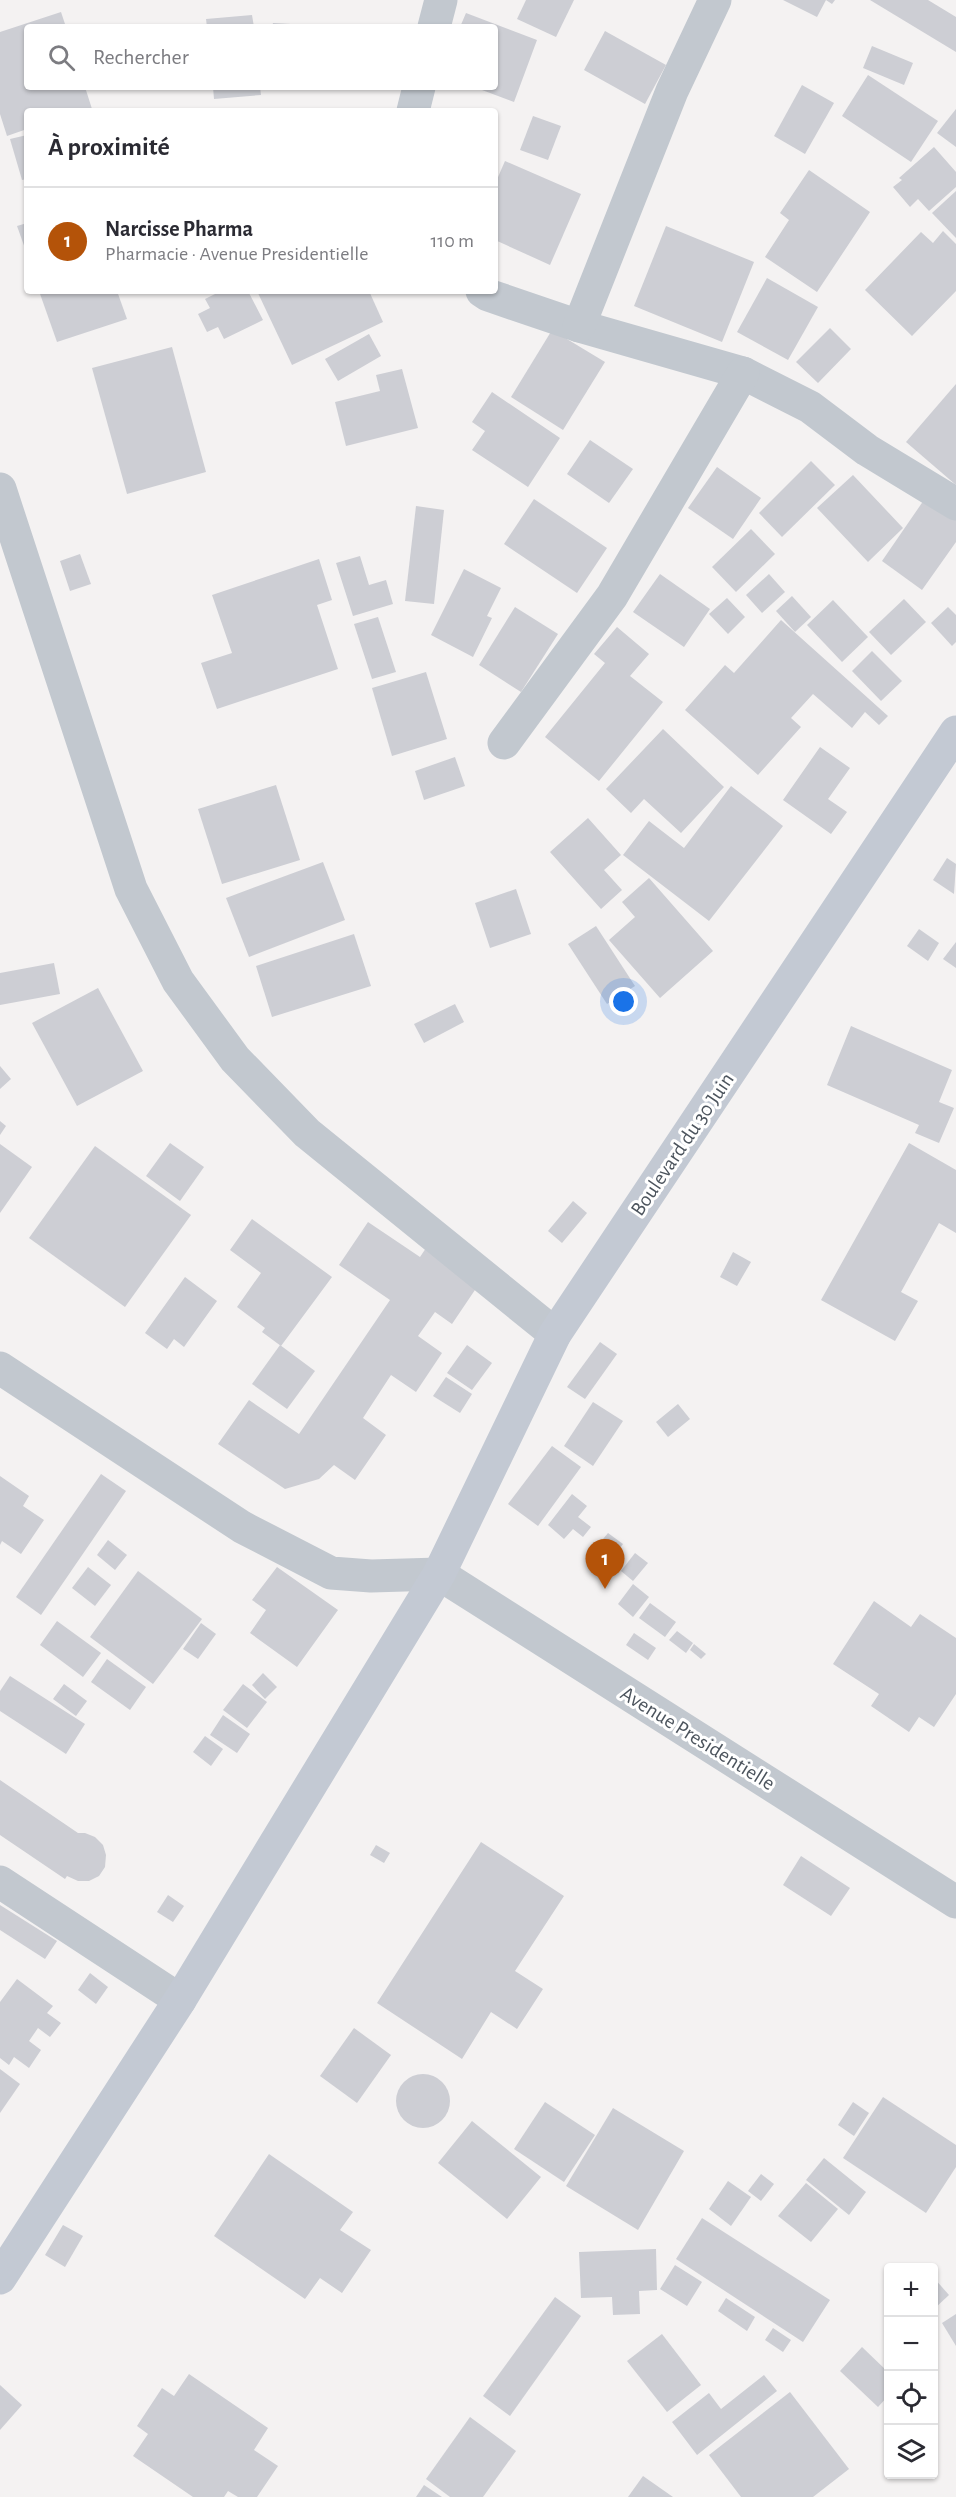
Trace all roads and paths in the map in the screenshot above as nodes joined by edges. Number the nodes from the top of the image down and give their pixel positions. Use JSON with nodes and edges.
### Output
{"nodes":[{"id":1,"x":441,"y":0,"type":"edge"},
{"id":2,"x":715,"y":0,"type":"edge"},
{"id":3,"x":435,"y":24,"type":"edge"},
{"id":4,"x":418,"y":90,"type":"edge"},
{"id":5,"x":414,"y":108,"type":"edge"},
{"id":6,"x":486,"y":294,"type":"edge"},
{"id":7,"x":579,"y":326,"type":"junction"},
{"id":8,"x":743,"y":373,"type":"junction"},
{"id":9,"x":0,"y":489,"type":"edge"},
{"id":10,"x":956,"y":504,"type":"edge"},
{"id":11,"x":956,"y":732,"type":"edge"},
{"id":12,"x":504,"y":743,"type":"dead end"},
{"id":13,"x":555,"y":1334,"type":"junction"},
{"id":14,"x":0,"y":1368,"type":"edge"},
{"id":15,"x":440,"y":1574,"type":"junction"},
{"id":16,"x":0,"y":1882,"type":"edge"},
{"id":17,"x":956,"y":1902,"type":"edge"},
{"id":18,"x":180,"y":2000,"type":"junction"},
{"id":19,"x":0,"y":2278,"type":"edge"}],
"edges":[{"from":1,"to":3,"type":"street"},
{"from":2,"to":7,"type":"street"},
{"from":4,"to":5,"type":"street"},
{"from":6,"to":7,"type":"street"},
{"from":7,"to":8,"type":"street"},
{"from":8,"to":10,"type":"street"},
{"from":8,"to":12,"type":"street"},
{"from":9,"to":13,"type":"street"},
{"from":11,"to":13,"type":"street","name":"Boulevard du 30 Juin"},
{"from":13,"to":15,"type":"street","name":"Boulevard du 30 Juin"},
{"from":14,"to":15,"type":"street"},
{"from":15,"to":17,"type":"street","name":"Avenue Presidentielle"},
{"from":15,"to":18,"type":"street","name":"Boulevard du 30 Juin"},
{"from":16,"to":18,"type":"street"},
{"from":18,"to":19,"type":"street","name":"Boulevard du 30 Juin"}]}
